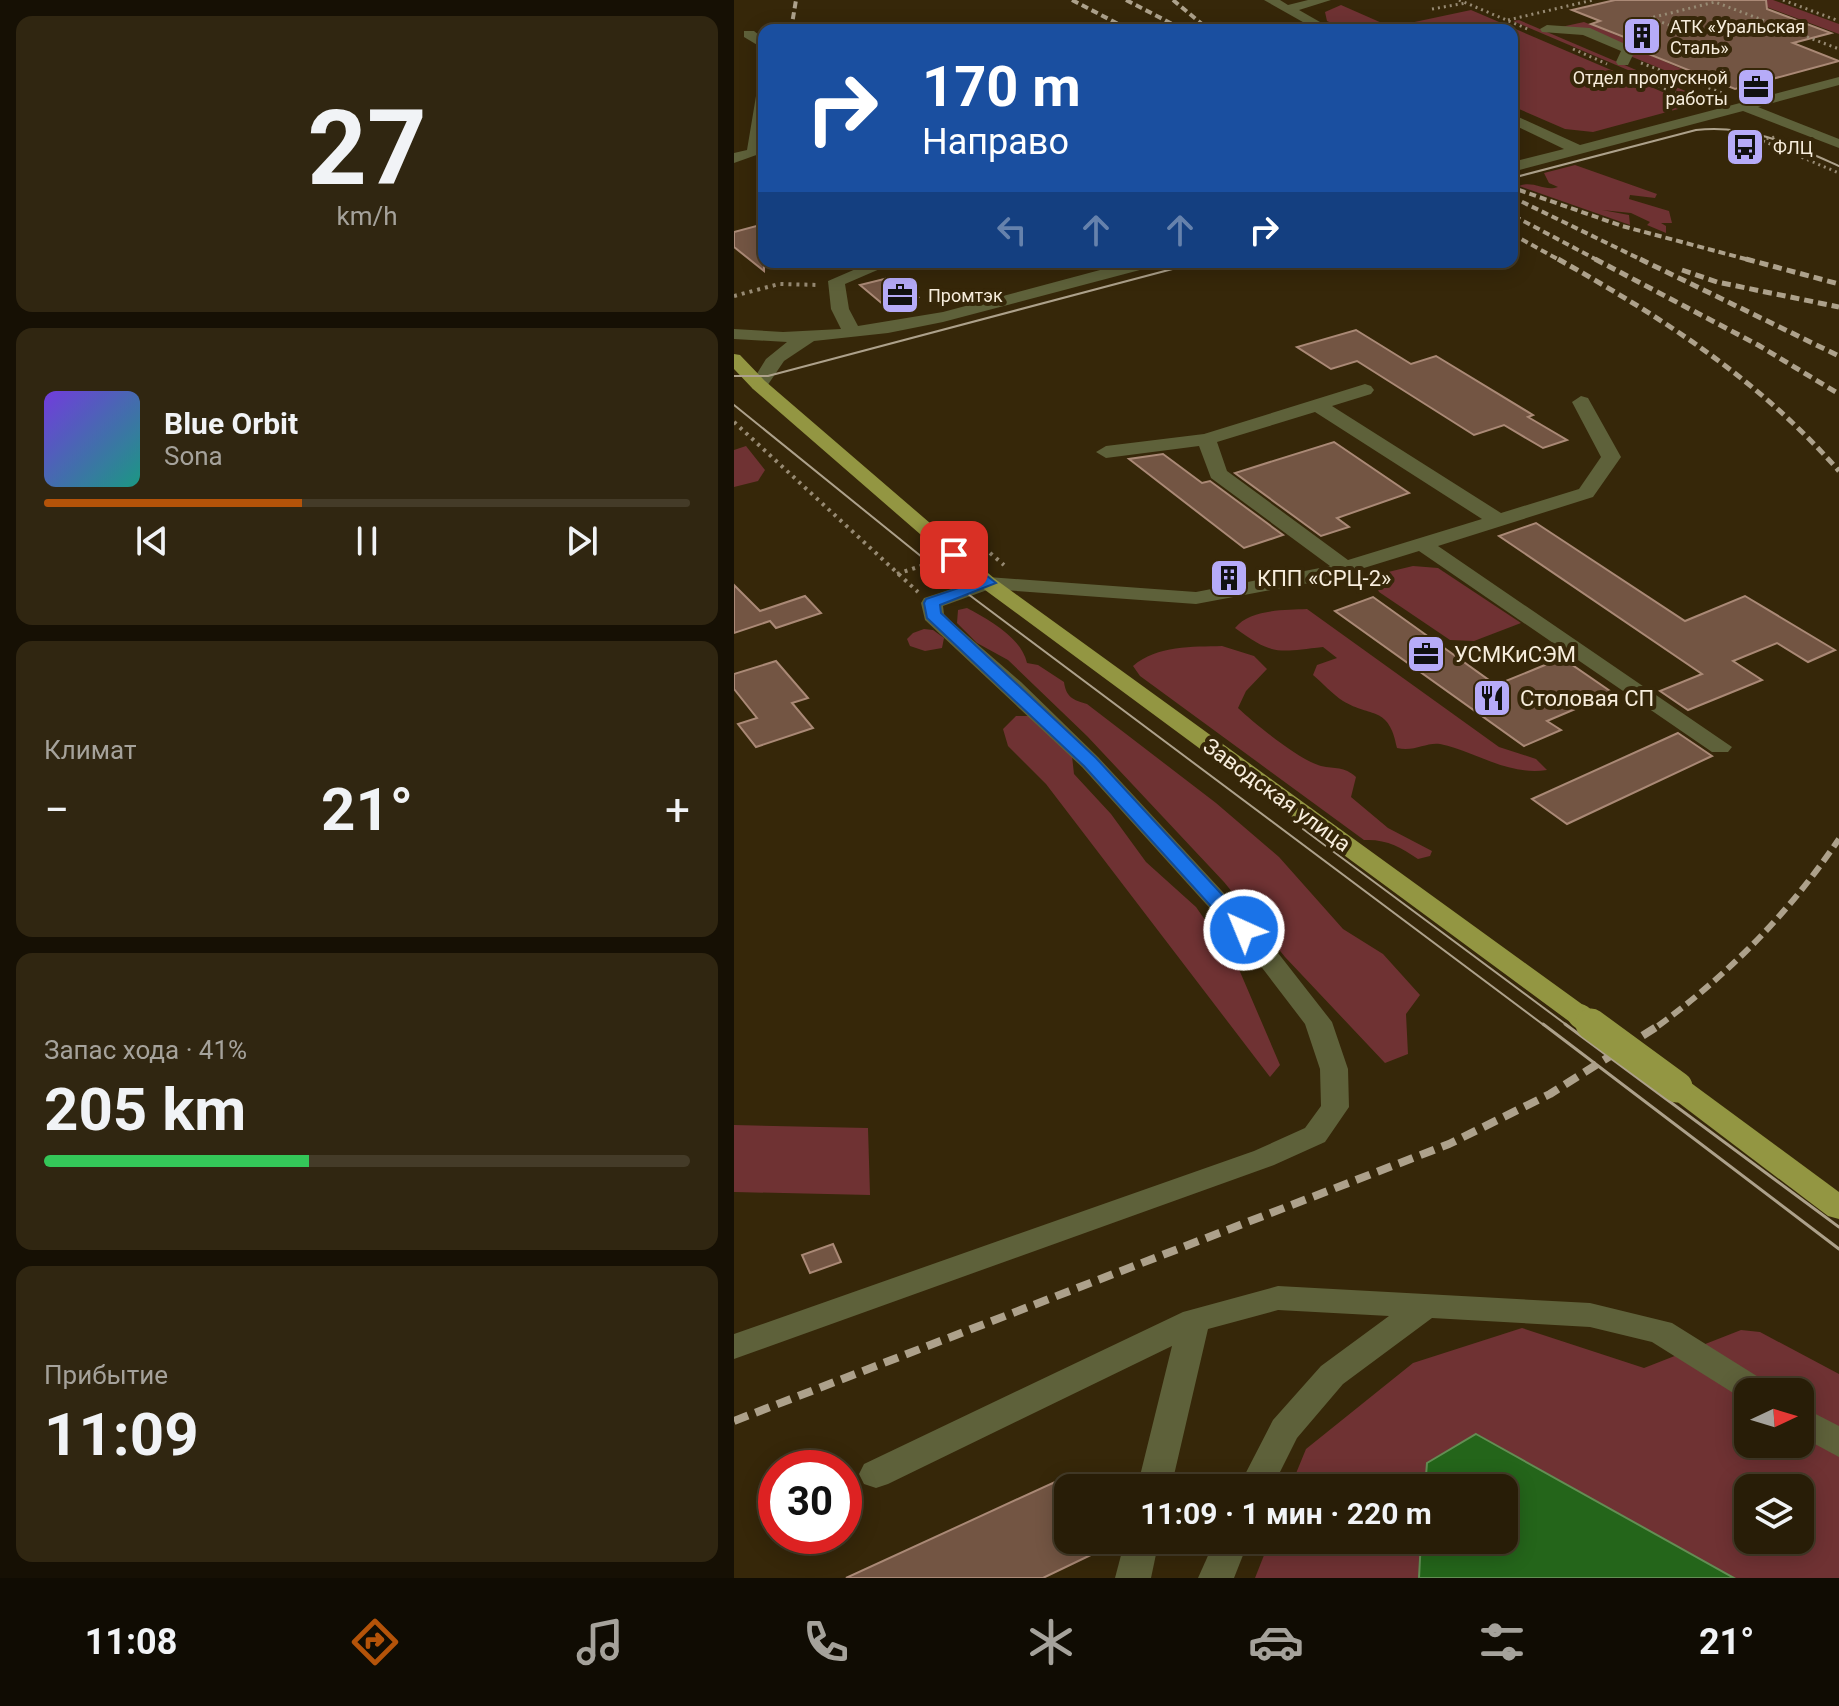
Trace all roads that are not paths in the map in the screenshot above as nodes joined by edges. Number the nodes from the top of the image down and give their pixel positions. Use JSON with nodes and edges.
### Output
{"nodes":[{"id":1,"x":1270,"y":0,"type":"edge"},
{"id":2,"x":1312,"y":1,"type":"edge"},
{"id":3,"x":1286,"y":9,"type":"junction"},
{"id":4,"x":1315,"y":24,"type":"edge"},
{"id":5,"x":1541,"y":31,"type":"road end"},
{"id":6,"x":749,"y":34,"type":"dead end"},
{"id":7,"x":758,"y":41,"type":"edge"},
{"id":8,"x":1623,"y":62,"type":"dead end"},
{"id":9,"x":1839,"y":81,"type":"edge"},
{"id":10,"x":1751,"y":104,"type":"junction"},
{"id":11,"x":1518,"y":121,"type":"edge"},
{"id":12,"x":758,"y":128,"type":"edge"},
{"id":13,"x":1839,"y":135,"type":"edge"},
{"id":14,"x":1839,"y":144,"type":"edge"},
{"id":15,"x":1579,"y":150,"type":"junction"},
{"id":16,"x":734,"y":158,"type":"edge"},
{"id":17,"x":1518,"y":165,"type":"edge"},
{"id":18,"x":872,"y":268,"type":"edge"},
{"id":19,"x":1125,"y":268,"type":"edge"},
{"id":20,"x":852,"y":332,"type":"junction"},
{"id":21,"x":734,"y":334,"type":"edge"},
{"id":22,"x":808,"y":339,"type":"junction"},
{"id":23,"x":734,"y":359,"type":"edge"},
{"id":24,"x":759,"y":385,"type":"junction"},
{"id":25,"x":1365,"y":390,"type":"dead end"},
{"id":26,"x":1581,"y":402,"type":"dead end"},
{"id":27,"x":1317,"y":405,"type":"junction"},
{"id":28,"x":1206,"y":439,"type":"junction"},
{"id":29,"x":1106,"y":452,"type":"dead end"},
{"id":30,"x":1500,"y":521,"type":"junction"},
{"id":31,"x":1423,"y":545,"type":"junction"},
{"id":32,"x":1346,"y":568,"type":"junction"},
{"id":33,"x":988,"y":583,"type":"junction"},
{"id":34,"x":1720,"y":747,"type":"dead end"},
{"id":35,"x":1839,"y":1208,"type":"edge"},
{"id":36,"x":1426,"y":1306,"type":"junction"},
{"id":37,"x":1194,"y":1321,"type":"junction"},
{"id":38,"x":734,"y":1347,"type":"edge"},
{"id":39,"x":1735,"y":1378,"type":"edge"},
{"id":40,"x":1814,"y":1428,"type":"edge"},
{"id":41,"x":1839,"y":1443,"type":"edge"},
{"id":42,"x":876,"y":1474,"type":"dead end"},
{"id":43,"x":1157,"y":1474,"type":"edge"},
{"id":44,"x":1262,"y":1474,"type":"edge"},
{"id":45,"x":1139,"y":1554,"type":"edge"},
{"id":46,"x":1226,"y":1554,"type":"edge"},
{"id":47,"x":1133,"y":1578,"type":"edge"},
{"id":48,"x":1216,"y":1578,"type":"edge"}],
"edges":[{"from":1,"to":3,"type":"street"},
{"from":2,"to":3,"type":"street"},
{"from":3,"to":4,"type":"street"},
{"from":5,"to":8,"type":"street"},
{"from":6,"to":7,"type":"street"},
{"from":9,"to":10,"type":"street"},
{"from":10,"to":13,"type":"street"},
{"from":10,"to":14,"type":"street"},
{"from":10,"to":15,"type":"street"},
{"from":11,"to":15,"type":"street"},
{"from":12,"to":16,"type":"street"},
{"from":15,"to":17,"type":"street"},
{"from":18,"to":20,"type":"street"},
{"from":19,"to":20,"type":"street"},
{"from":20,"to":22,"type":"street"},
{"from":21,"to":22,"type":"street"},
{"from":22,"to":24,"type":"street"},
{"from":23,"to":24,"type":"main road","name":"Заводская улица"},
{"from":24,"to":33,"type":"main road","name":"Заводская улица"},
{"from":25,"to":27,"type":"street"},
{"from":26,"to":30,"type":"street"},
{"from":27,"to":28,"type":"street"},
{"from":27,"to":30,"type":"street"},
{"from":28,"to":29,"type":"street"},
{"from":28,"to":32,"type":"street"},
{"from":30,"to":31,"type":"street"},
{"from":31,"to":32,"type":"street"},
{"from":31,"to":34,"type":"street"},
{"from":32,"to":33,"type":"street"},
{"from":33,"to":35,"type":"main road","name":"Заводская улица","bridge":true},
{"from":33,"to":38,"type":"street"},
{"from":36,"to":37,"type":"street"},
{"from":36,"to":39,"type":"street"},
{"from":36,"to":44,"type":"street"},
{"from":37,"to":42,"type":"street"},
{"from":37,"to":43,"type":"street"},
{"from":40,"to":41,"type":"street"},
{"from":45,"to":47,"type":"street"},
{"from":46,"to":48,"type":"street"}]}
